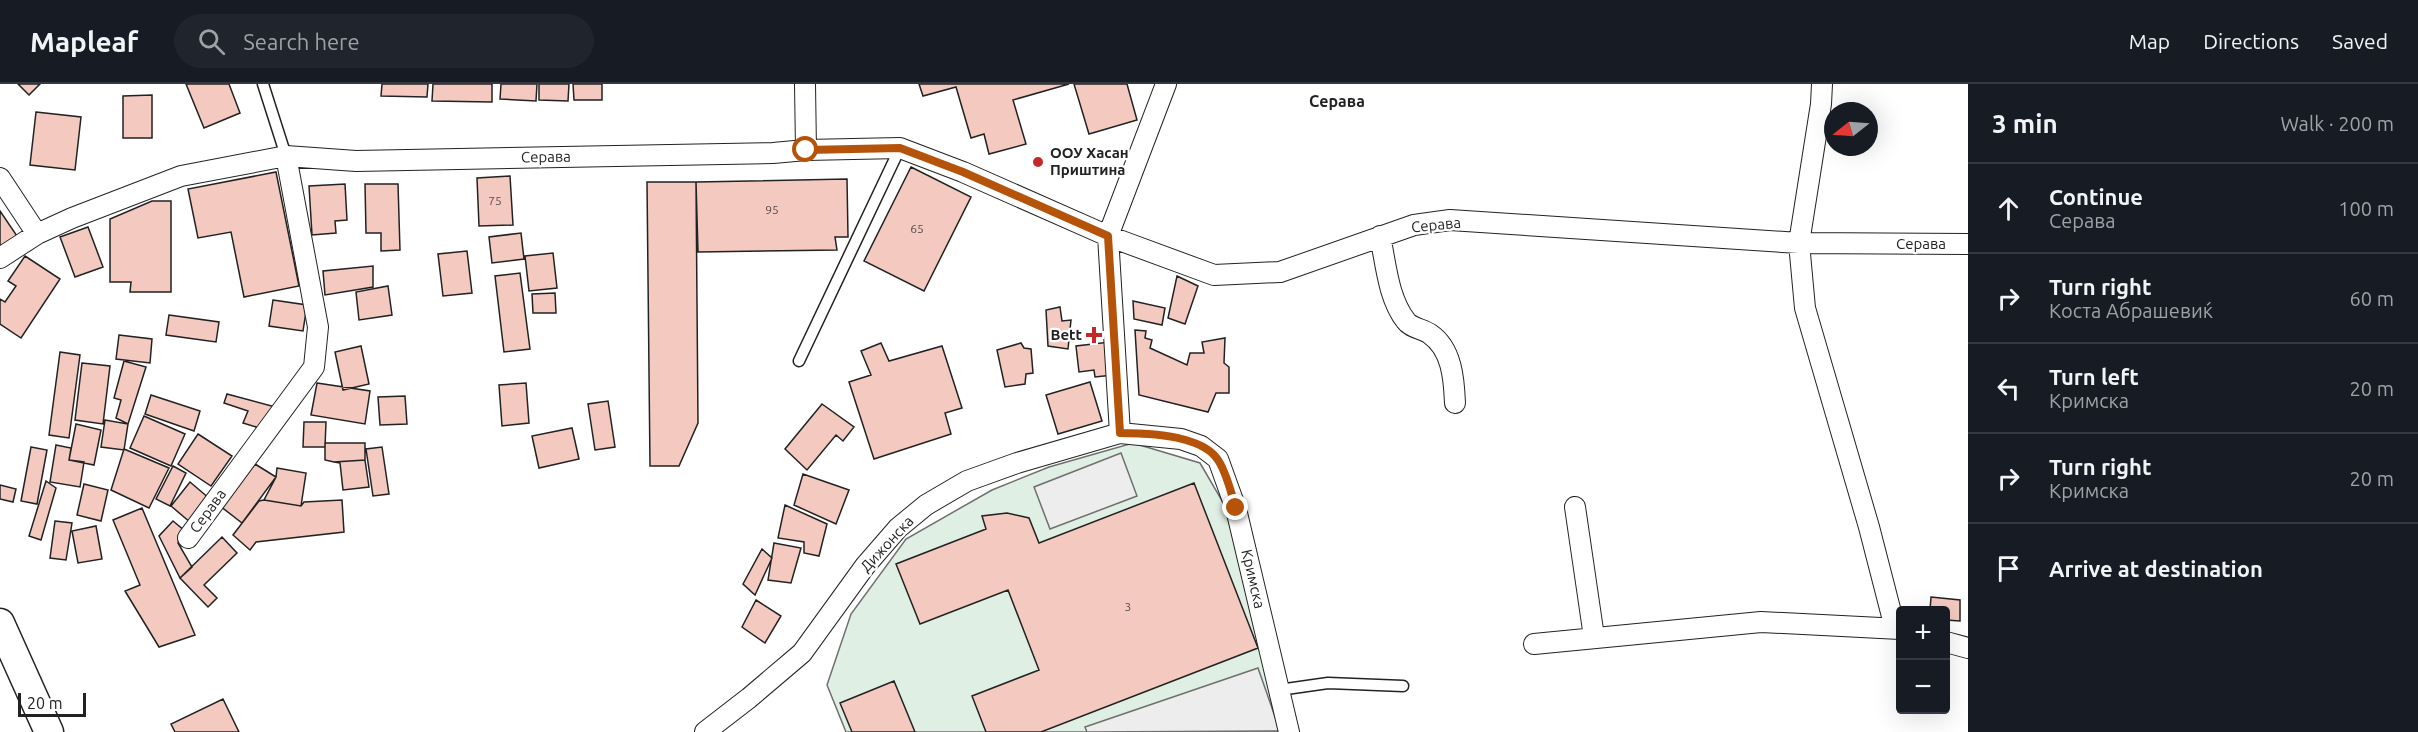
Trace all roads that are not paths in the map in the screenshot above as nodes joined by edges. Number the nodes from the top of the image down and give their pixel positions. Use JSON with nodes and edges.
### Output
{"nodes":[{"id":1,"x":263,"y":84,"type":"edge"},
{"id":2,"x":805,"y":84,"type":"edge"},
{"id":3,"x":1166,"y":84,"type":"edge"},
{"id":4,"x":1821,"y":84,"type":"edge"},
{"id":5,"x":900,"y":148,"type":"junction"},
{"id":6,"x":806,"y":150,"type":"junction"},
{"id":7,"x":286,"y":156,"type":"junction"},
{"id":8,"x":0,"y":178,"type":"edge"},
{"id":9,"x":37,"y":234,"type":"junction"},
{"id":10,"x":1108,"y":236,"type":"junction"},
{"id":11,"x":1380,"y":236,"type":"junction"},
{"id":12,"x":1799,"y":243,"type":"junction"},
{"id":13,"x":1968,"y":244,"type":"edge"},
{"id":14,"x":0,"y":258,"type":"edge"},
{"id":15,"x":799,"y":361,"type":"dead end"},
{"id":16,"x":1455,"y":403,"type":"dead end"},
{"id":17,"x":1120,"y":433,"type":"junction"},
{"id":18,"x":1575,"y":507,"type":"dead end"},
{"id":19,"x":188,"y":538,"type":"dead end"},
{"id":20,"x":1896,"y":622,"type":"edge"},
{"id":21,"x":0,"y":623,"type":"edge"},
{"id":22,"x":1896,"y":629,"type":"edge"},
{"id":23,"x":1594,"y":637,"type":"junction"},
{"id":24,"x":1950,"y":643,"type":"edge"},
{"id":25,"x":1534,"y":644,"type":"dead end"},
{"id":26,"x":1968,"y":648,"type":"edge"},
{"id":27,"x":1403,"y":686,"type":"dead end"},
{"id":28,"x":1280,"y":690,"type":"junction"},
{"id":29,"x":49,"y":732,"type":"edge"},
{"id":30,"x":705,"y":732,"type":"edge"},
{"id":31,"x":1289,"y":732,"type":"edge"}],
"edges":[{"from":1,"to":7,"type":"lane","name":"Серава"},
{"from":2,"to":6,"type":"street"},
{"from":3,"to":10,"type":"street"},
{"from":4,"to":12,"type":"street"},
{"from":5,"to":6,"type":"street","name":"Серава"},
{"from":5,"to":10,"type":"street","name":"Серава"},
{"from":5,"to":15,"type":"lane"},
{"from":6,"to":7,"type":"street","name":"Серава"},
{"from":7,"to":9,"type":"street","name":"Серава"},
{"from":7,"to":19,"type":"street","name":"Серава"},
{"from":8,"to":9,"type":"street"},
{"from":9,"to":14,"type":"street","name":"Серава"},
{"from":10,"to":11,"type":"street","name":"Серава"},
{"from":10,"to":17,"type":"street"},
{"from":11,"to":12,"type":"street","name":"Серава"},
{"from":11,"to":16,"type":"street"},
{"from":12,"to":13,"type":"street","name":"Серава"},
{"from":12,"to":20,"type":"street"},
{"from":17,"to":28,"type":"street","name":"Кримска"},
{"from":17,"to":30,"type":"street","name":"Дижонска"},
{"from":18,"to":23,"type":"street"},
{"from":21,"to":29,"type":"street"},
{"from":22,"to":23,"type":"street"},
{"from":23,"to":25,"type":"street"},
{"from":24,"to":26,"type":"street"},
{"from":27,"to":28,"type":"lane"},
{"from":28,"to":31,"type":"street","name":"Кримска"}]}
